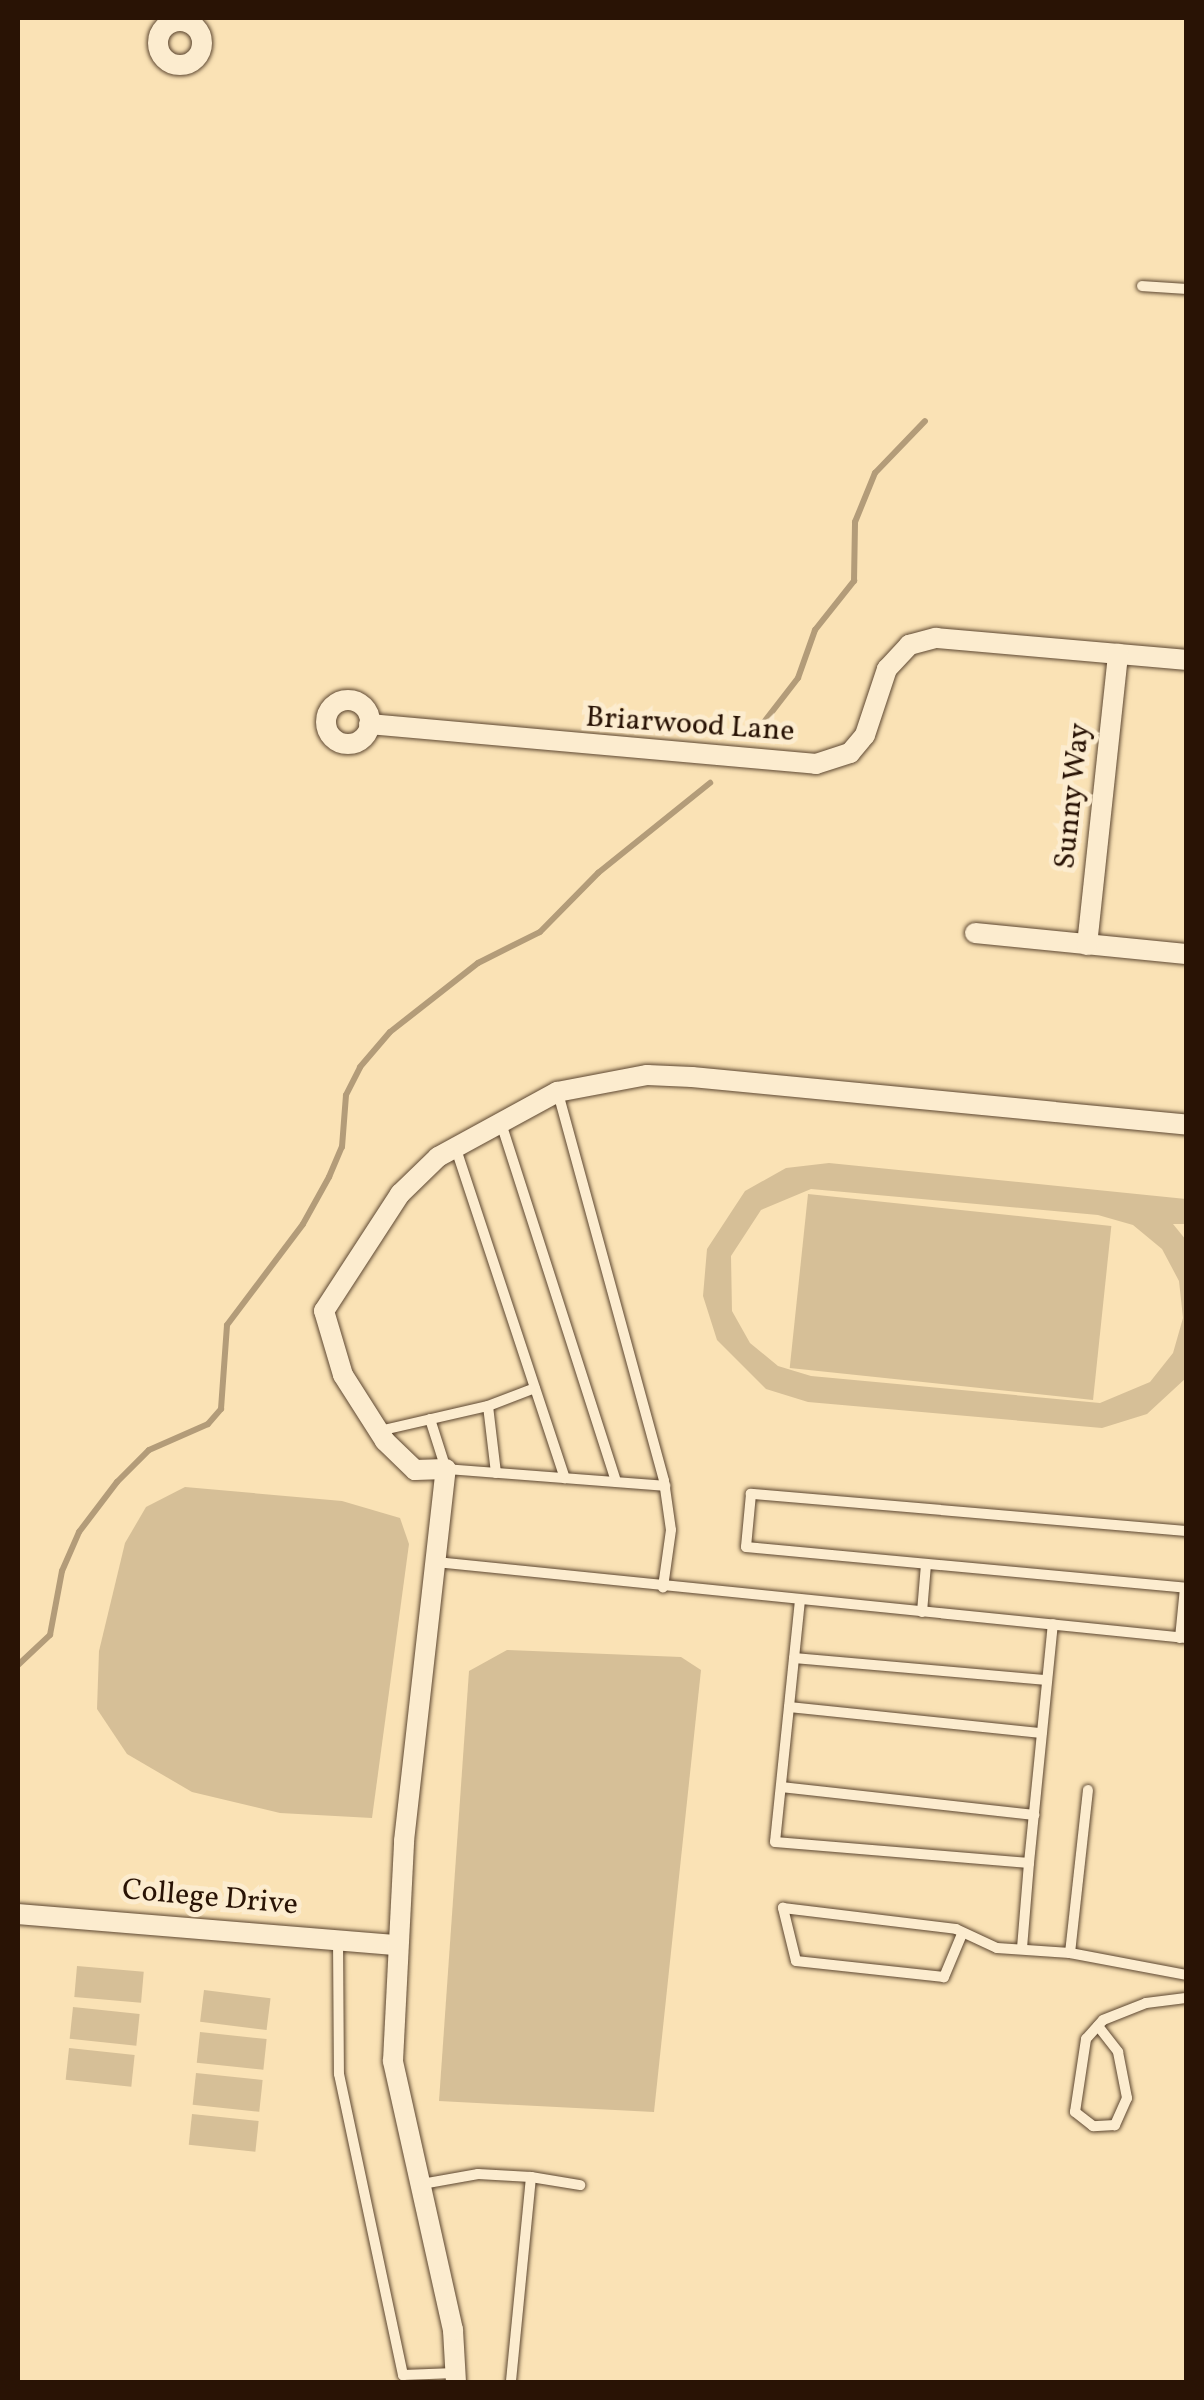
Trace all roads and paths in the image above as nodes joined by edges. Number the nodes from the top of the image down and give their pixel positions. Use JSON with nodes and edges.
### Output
{"nodes":[{"id":1,"x":1142,"y":286,"type":"dead end"},
{"id":2,"x":1186,"y":289,"type":"edge"},
{"id":3,"x":1118,"y":654,"type":"junction"},
{"id":4,"x":1186,"y":660,"type":"edge"},
{"id":5,"x":369,"y":724,"type":"dead end"},
{"id":6,"x":975,"y":933,"type":"dead end"},
{"id":7,"x":1087,"y":945,"type":"junction"},
{"id":8,"x":1186,"y":954,"type":"edge"},
{"id":9,"x":558,"y":1092,"type":"junction"},
{"id":10,"x":499,"y":1119,"type":"junction"},
{"id":11,"x":1186,"y":1125,"type":"edge"},
{"id":12,"x":455,"y":1146,"type":"junction"},
{"id":13,"x":535,"y":1388,"type":"junction"},
{"id":14,"x":488,"y":1406,"type":"junction"},
{"id":15,"x":430,"y":1419,"type":"junction"},
{"id":16,"x":379,"y":1430,"type":"junction"},
{"id":17,"x":446,"y":1469,"type":"junction"},
{"id":18,"x":496,"y":1473,"type":"junction"},
{"id":19,"x":565,"y":1478,"type":"junction"},
{"id":20,"x":616,"y":1482,"type":"junction"},
{"id":21,"x":665,"y":1486,"type":"junction"},
{"id":22,"x":1186,"y":1531,"type":"edge"},
{"id":23,"x":435,"y":1562,"type":"junction"},
{"id":24,"x":926,"y":1564,"type":"junction"},
{"id":25,"x":663,"y":1586,"type":"junction"},
{"id":26,"x":1186,"y":1588,"type":"edge"},
{"id":27,"x":800,"y":1600,"type":"junction"},
{"id":28,"x":922,"y":1612,"type":"junction"},
{"id":29,"x":1053,"y":1624,"type":"junction"},
{"id":30,"x":1183,"y":1638,"type":"edge"},
{"id":31,"x":794,"y":1658,"type":"junction"},
{"id":32,"x":1047,"y":1680,"type":"junction"},
{"id":33,"x":789,"y":1707,"type":"junction"},
{"id":34,"x":1042,"y":1733,"type":"junction"},
{"id":35,"x":781,"y":1787,"type":"junction"},
{"id":36,"x":1088,"y":1790,"type":"dead end"},
{"id":37,"x":1034,"y":1815,"type":"junction"},
{"id":38,"x":1030,"y":1863,"type":"junction"},
{"id":39,"x":18,"y":1914,"type":"edge"},
{"id":40,"x":962,"y":1934,"type":"junction"},
{"id":41,"x":338,"y":1939,"type":"junction"},
{"id":42,"x":397,"y":1944,"type":"junction"},
{"id":43,"x":1022,"y":1948,"type":"junction"},
{"id":44,"x":1070,"y":1953,"type":"junction"},
{"id":45,"x":1186,"y":1975,"type":"edge"},
{"id":46,"x":1186,"y":1998,"type":"edge"},
{"id":47,"x":1098,"y":2026,"type":"junction"},
{"id":48,"x":531,"y":2176,"type":"junction"},
{"id":49,"x":422,"y":2184,"type":"junction"},
{"id":50,"x":580,"y":2184,"type":"dead end"},
{"id":51,"x":456,"y":2378,"type":"edge"},
{"id":52,"x":511,"y":2382,"type":"edge"}],
"edges":[{"from":1,"to":2,"type":"lane"},
{"from":3,"to":4,"type":"street","name":"Briarwood Lane"},
{"from":3,"to":5,"type":"street","name":"Briarwood Lane"},
{"from":3,"to":7,"type":"street","name":"Sunny Way"},
{"from":6,"to":7,"type":"street"},
{"from":7,"to":8,"type":"street"},
{"from":9,"to":10,"type":"street"},
{"from":9,"to":11,"type":"street"},
{"from":9,"to":21,"type":"lane"},
{"from":10,"to":12,"type":"street"},
{"from":10,"to":20,"type":"lane"},
{"from":12,"to":13,"type":"lane"},
{"from":12,"to":16,"type":"street"},
{"from":13,"to":14,"type":"lane"},
{"from":13,"to":19,"type":"lane"},
{"from":14,"to":15,"type":"lane"},
{"from":14,"to":18,"type":"lane"},
{"from":15,"to":16,"type":"lane"},
{"from":15,"to":17,"type":"lane"},
{"from":16,"to":17,"type":"street"},
{"from":17,"to":18,"type":"lane"},
{"from":17,"to":23,"type":"street"},
{"from":18,"to":19,"type":"lane"},
{"from":19,"to":20,"type":"lane"},
{"from":20,"to":21,"type":"lane"},
{"from":21,"to":25,"type":"lane"},
{"from":22,"to":24,"type":"lane"},
{"from":23,"to":25,"type":"lane"},
{"from":23,"to":42,"type":"street"},
{"from":24,"to":26,"type":"lane"},
{"from":24,"to":28,"type":"lane"},
{"from":25,"to":27,"type":"lane"},
{"from":26,"to":30,"type":"lane"},
{"from":27,"to":28,"type":"lane"},
{"from":27,"to":31,"type":"lane"},
{"from":28,"to":29,"type":"lane"},
{"from":29,"to":30,"type":"lane"},
{"from":29,"to":32,"type":"lane"},
{"from":31,"to":32,"type":"lane"},
{"from":31,"to":33,"type":"lane"},
{"from":32,"to":34,"type":"lane"},
{"from":33,"to":34,"type":"lane"},
{"from":33,"to":35,"type":"lane"},
{"from":34,"to":37,"type":"lane"},
{"from":35,"to":37,"type":"lane"},
{"from":35,"to":38,"type":"lane"},
{"from":36,"to":44,"type":"lane"},
{"from":37,"to":38,"type":"lane"},
{"from":38,"to":43,"type":"lane"},
{"from":39,"to":41,"type":"street","name":"College Drive"},
{"from":40,"to":40,"type":"lane"},
{"from":40,"to":43,"type":"lane"},
{"from":41,"to":42,"type":"street","name":"College Drive"},
{"from":41,"to":51,"type":"lane"},
{"from":42,"to":49,"type":"street"},
{"from":43,"to":44,"type":"lane"},
{"from":44,"to":45,"type":"lane"},
{"from":46,"to":47,"type":"lane"},
{"from":47,"to":47,"type":"lane"},
{"from":48,"to":49,"type":"lane"},
{"from":48,"to":50,"type":"lane"},
{"from":48,"to":52,"type":"lane"},
{"from":49,"to":51,"type":"street"}]}
